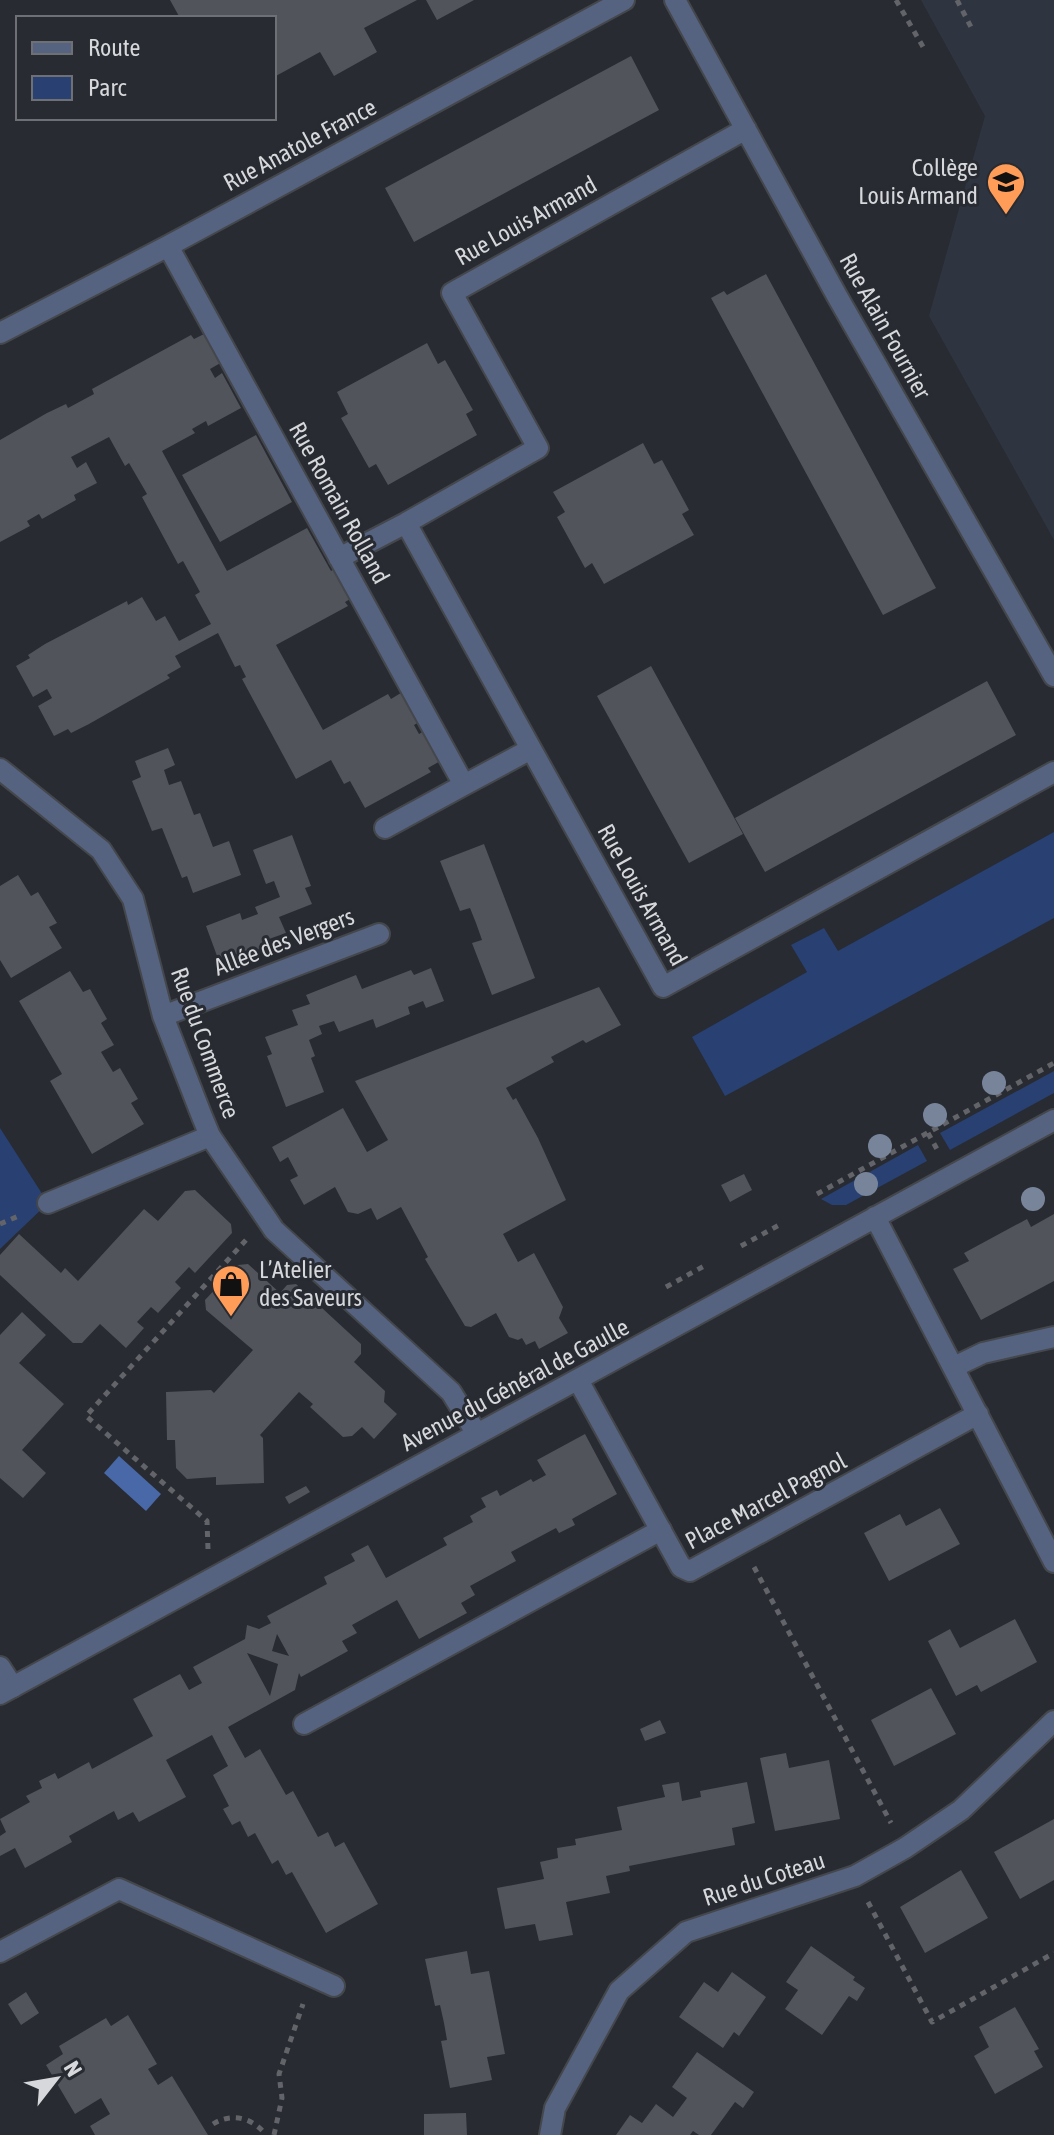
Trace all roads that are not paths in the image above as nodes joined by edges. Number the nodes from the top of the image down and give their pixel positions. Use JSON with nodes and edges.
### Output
{"nodes":[{"id":1,"x":624,"y":0,"type":"edge"},
{"id":2,"x":675,"y":0,"type":"edge"},
{"id":3,"x":746,"y":129,"type":"junction"},
{"id":4,"x":168,"y":246,"type":"junction"},
{"id":5,"x":0,"y":333,"type":"edge"},
{"id":6,"x":406,"y":523,"type":"junction"},
{"id":7,"x":339,"y":558,"type":"junction"},
{"id":8,"x":1054,"y":676,"type":"edge"},
{"id":9,"x":531,"y":749,"type":"junction"},
{"id":10,"x":0,"y":769,"type":"edge"},
{"id":11,"x":1054,"y":772,"type":"edge"},
{"id":12,"x":464,"y":785,"type":"junction"},
{"id":13,"x":385,"y":828,"type":"dead end"},
{"id":14,"x":379,"y":934,"type":"dead end"},
{"id":15,"x":163,"y":1016,"type":"junction"},
{"id":16,"x":1054,"y":1120,"type":"edge"},
{"id":17,"x":210,"y":1136,"type":"junction"},
{"id":18,"x":48,"y":1203,"type":"dead end"},
{"id":19,"x":875,"y":1217,"type":"junction"},
{"id":20,"x":1054,"y":1337,"type":"edge"},
{"id":21,"x":954,"y":1367,"type":"junction"},
{"id":22,"x":578,"y":1380,"type":"junction"},
{"id":23,"x":978,"y":1414,"type":"junction"},
{"id":24,"x":477,"y":1434,"type":"junction"},
{"id":25,"x":661,"y":1530,"type":"junction"},
{"id":26,"x":1054,"y":1562,"type":"edge"},
{"id":27,"x":0,"y":1667,"type":"edge"},
{"id":28,"x":7,"y":1691,"type":"edge"},
{"id":29,"x":1054,"y":1721,"type":"edge"},
{"id":30,"x":304,"y":1724,"type":"dead end"},
{"id":31,"x":0,"y":1952,"type":"edge"},
{"id":32,"x":334,"y":1986,"type":"dead end"},
{"id":33,"x":550,"y":2135,"type":"edge"}],
"edges":[{"from":1,"to":4,"type":"street","name":"Rue Anatole France"},
{"from":2,"to":3,"type":"street","name":"Rue Alain Fournier"},
{"from":3,"to":6,"type":"street","name":"Rue Louis Armand"},
{"from":3,"to":8,"type":"street","name":"Rue Alain Fournier"},
{"from":4,"to":5,"type":"street","name":"Rue Anatole France"},
{"from":4,"to":7,"type":"street","name":"Rue Romain Rolland"},
{"from":6,"to":7,"type":"street","name":"Rue Louis Armand"},
{"from":6,"to":9,"type":"street","name":"Rue Louis Armand"},
{"from":7,"to":12,"type":"street","name":"Rue Romain Rolland"},
{"from":9,"to":11,"type":"street","name":"Rue Louis Armand"},
{"from":9,"to":12,"type":"street"},
{"from":10,"to":15,"type":"street","name":"Rue du Commerce"},
{"from":12,"to":13,"type":"street"},
{"from":14,"to":15,"type":"street","name":"Allée des Vergers"},
{"from":15,"to":17,"type":"street","name":"Rue du Commerce"},
{"from":16,"to":19,"type":"street","name":"Avenue du Général de Gaulle"},
{"from":17,"to":18,"type":"street"},
{"from":17,"to":24,"type":"street","name":"Rue du Commerce"},
{"from":19,"to":21,"type":"street"},
{"from":19,"to":22,"type":"street","name":"Avenue du Général de Gaulle"},
{"from":20,"to":21,"type":"street"},
{"from":21,"to":23,"type":"street"},
{"from":22,"to":24,"type":"street","name":"Avenue du Général de Gaulle"},
{"from":22,"to":25,"type":"street","name":"Place Marcel Pagnol"},
{"from":23,"to":25,"type":"street","name":"Place Marcel Pagnol"},
{"from":23,"to":26,"type":"street"},
{"from":24,"to":28,"type":"street","name":"Avenue du Général de Gaulle"},
{"from":25,"to":30,"type":"street"},
{"from":27,"to":28,"type":"street"},
{"from":29,"to":33,"type":"street","name":"Rue du Coteau"},
{"from":31,"to":32,"type":"street"}]}
